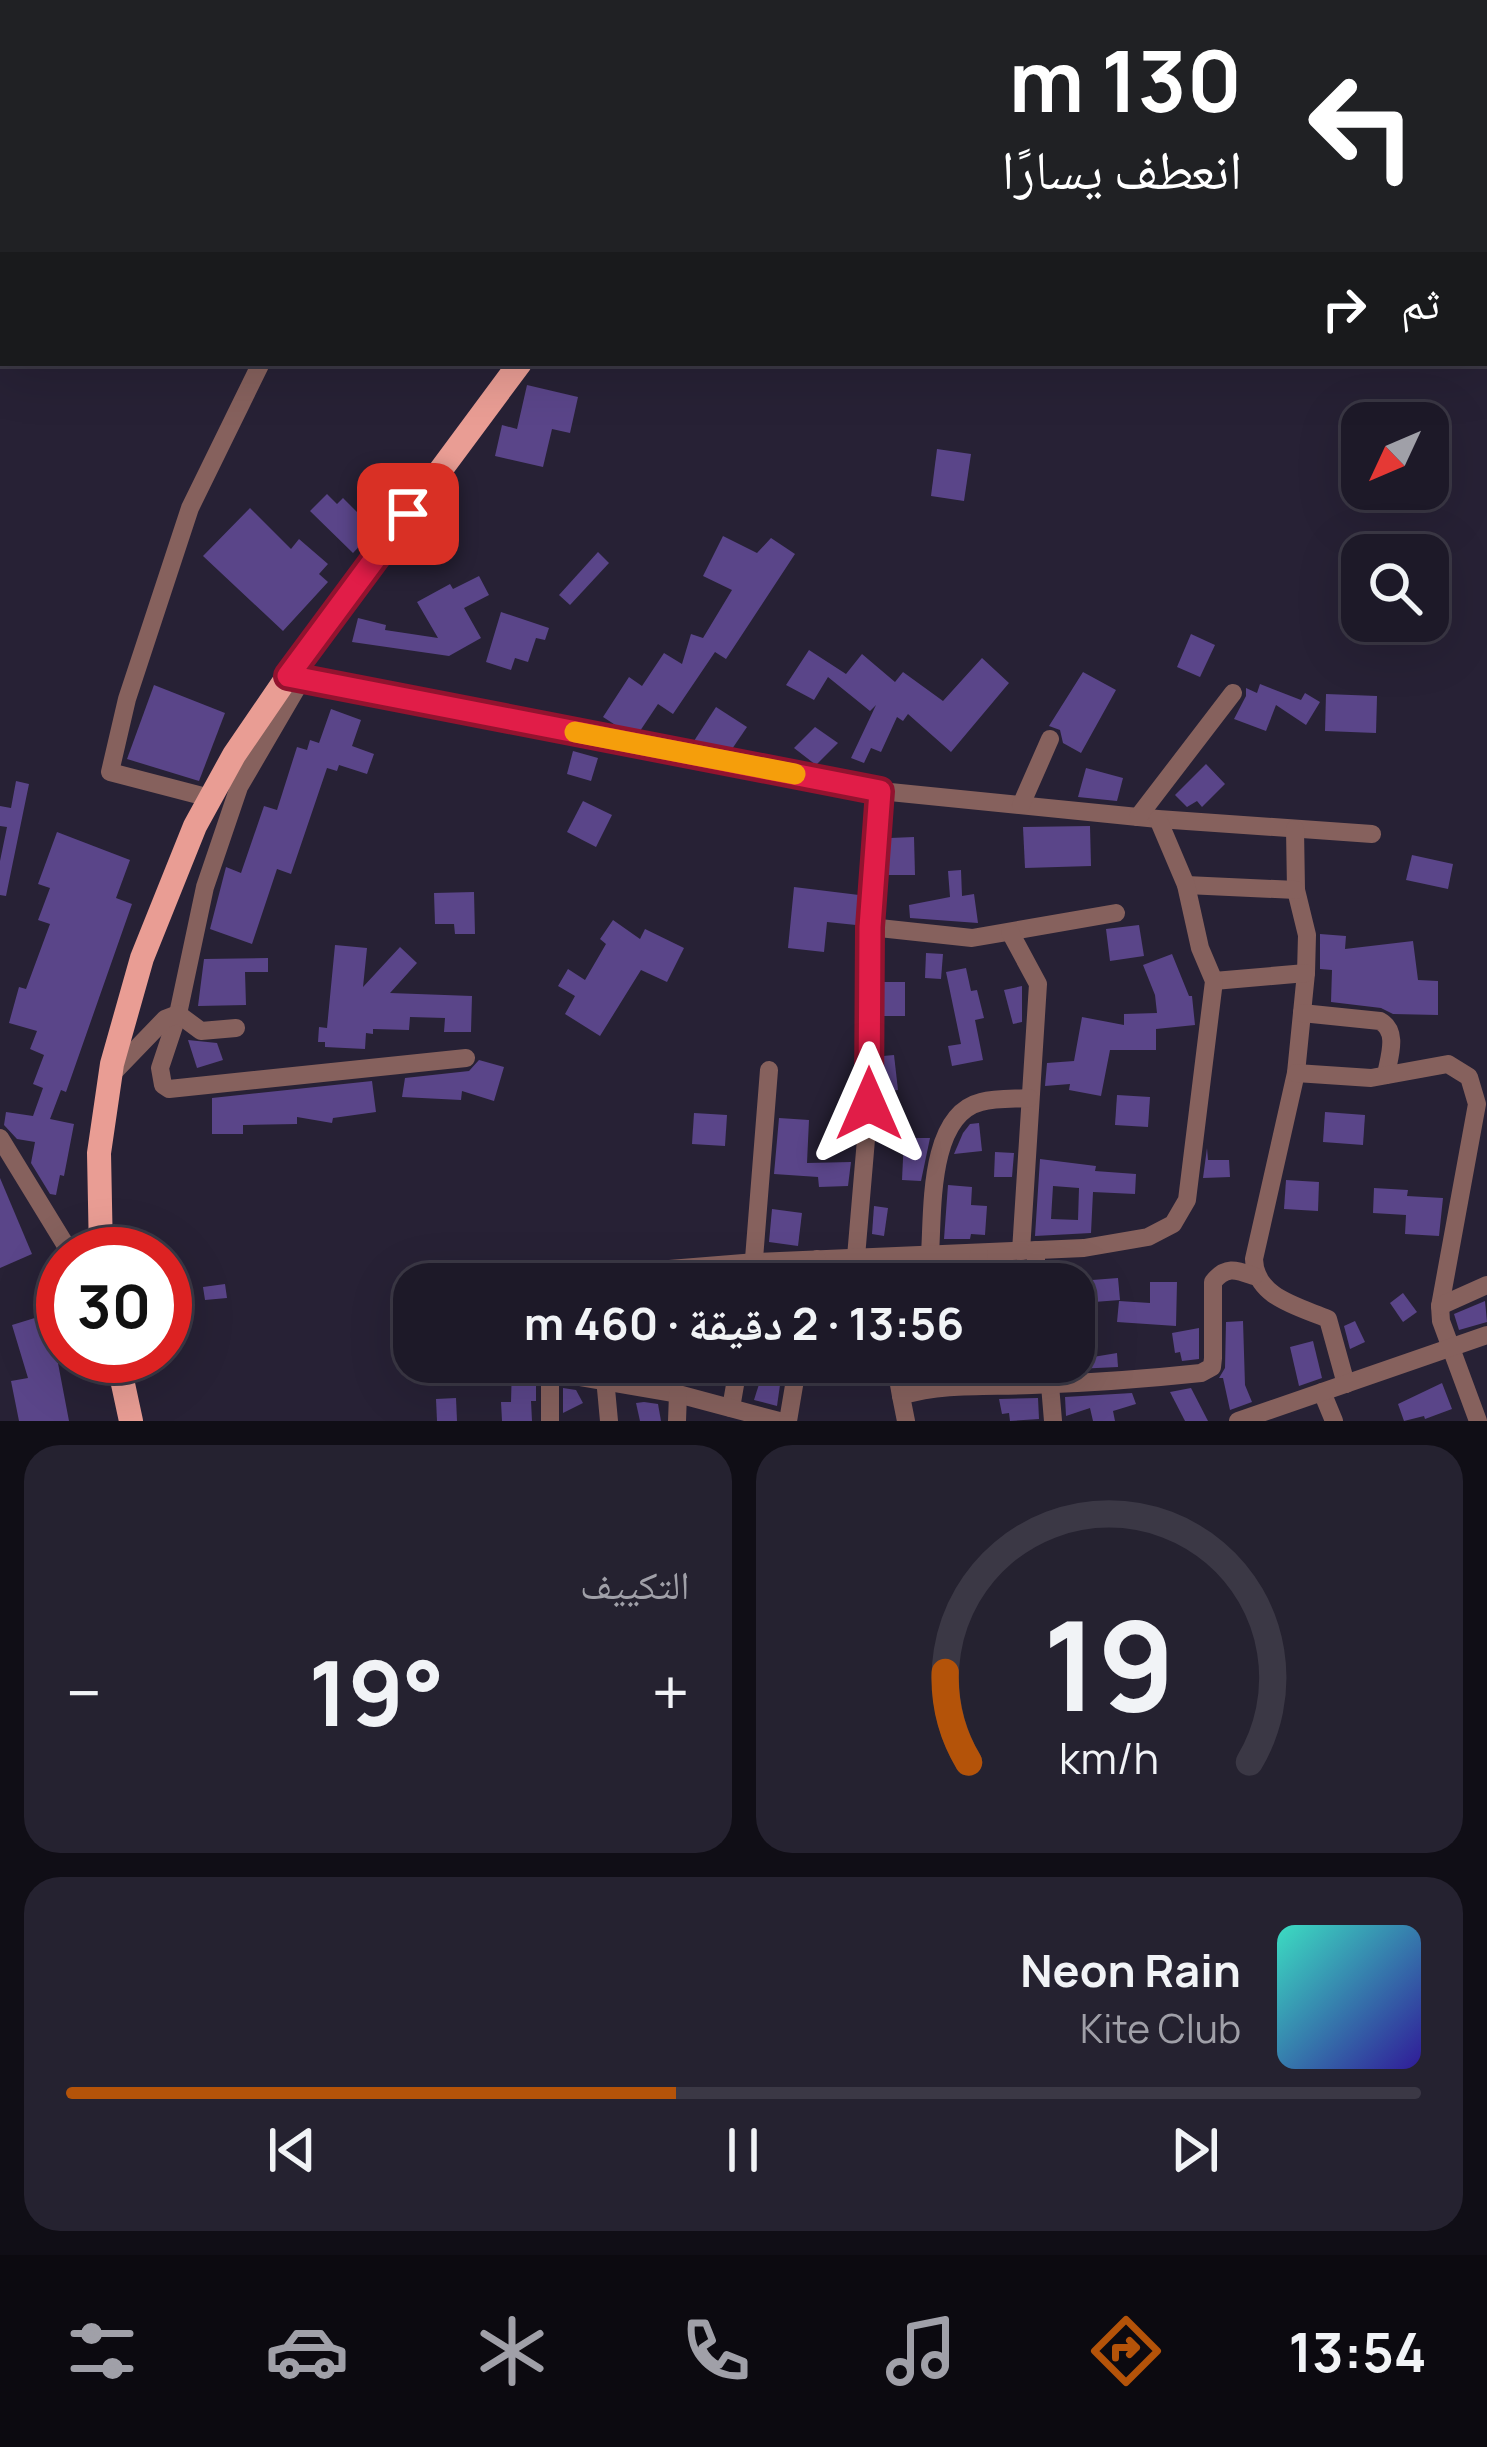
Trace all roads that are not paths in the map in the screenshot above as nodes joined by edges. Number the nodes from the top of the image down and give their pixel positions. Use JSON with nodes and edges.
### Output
{"nodes":[{"id":1,"x":260,"y":366,"type":"edge"},
{"id":2,"x":518,"y":366,"type":"edge"},
{"id":3,"x":295,"y":677,"type":"junction"},
{"id":4,"x":1232,"y":693,"type":"dead end"},
{"id":5,"x":1050,"y":739,"type":"dead end"},
{"id":6,"x":880,"y":791,"type":"junction"},
{"id":7,"x":210,"y":798,"type":"junction"},
{"id":8,"x":1021,"y":805,"type":"junction"},
{"id":9,"x":1148,"y":818,"type":"junction"},
{"id":10,"x":1295,"y":829,"type":"junction"},
{"id":11,"x":1372,"y":834,"type":"dead end"},
{"id":12,"x":1186,"y":885,"type":"junction"},
{"id":13,"x":1296,"y":890,"type":"junction"},
{"id":14,"x":1116,"y":913,"type":"dead end"},
{"id":15,"x":870,"y":927,"type":"junction"},
{"id":16,"x":1010,"y":932,"type":"junction"},
{"id":17,"x":1306,"y":973,"type":"junction"},
{"id":18,"x":1214,"y":980,"type":"junction"},
{"id":19,"x":1302,"y":1013,"type":"junction"},
{"id":20,"x":178,"y":1014,"type":"junction"},
{"id":21,"x":236,"y":1028,"type":"dead end"},
{"id":22,"x":466,"y":1058,"type":"dead end"},
{"id":23,"x":769,"y":1070,"type":"dead end"},
{"id":24,"x":1296,"y":1073,"type":"junction"},
{"id":25,"x":1386,"y":1075,"type":"junction"},
{"id":26,"x":1478,"y":1076,"type":"edge"},
{"id":27,"x":110,"y":1077,"type":"junction"},
{"id":28,"x":1029,"y":1098,"type":"junction"},
{"id":29,"x":0,"y":1138,"type":"edge"},
{"id":30,"x":54,"y":1227,"type":"edge"},
{"id":31,"x":100,"y":1227,"type":"edge"},
{"id":32,"x":1029,"y":1250,"type":"junction"},
{"id":33,"x":979,"y":1252,"type":"junction"},
{"id":34,"x":930,"y":1254,"type":"junction"},
{"id":35,"x":856,"y":1258,"type":"junction"},
{"id":36,"x":892,"y":1258,"type":"junction"},
{"id":37,"x":817,"y":1259,"type":"junction"},
{"id":38,"x":756,"y":1262,"type":"junction"},
{"id":39,"x":744,"y":1263,"type":"edge"},
{"id":40,"x":816,"y":1263,"type":"edge"},
{"id":41,"x":892,"y":1263,"type":"edge"},
{"id":42,"x":979,"y":1263,"type":"edge"},
{"id":43,"x":1032,"y":1263,"type":"edge"},
{"id":44,"x":1254,"y":1276,"type":"junction"},
{"id":45,"x":1487,"y":1285,"type":"edge"},
{"id":46,"x":1440,"y":1306,"type":"junction"},
{"id":47,"x":1487,"y":1335,"type":"edge"},
{"id":48,"x":1452,"y":1349,"type":"junction"},
{"id":49,"x":123,"y":1383,"type":"edge"},
{"id":50,"x":546,"y":1383,"type":"edge"},
{"id":51,"x":605,"y":1383,"type":"edge"},
{"id":52,"x":628,"y":1383,"type":"edge"},
{"id":53,"x":735,"y":1383,"type":"edge"},
{"id":54,"x":793,"y":1383,"type":"edge"},
{"id":55,"x":899,"y":1383,"type":"edge"},
{"id":56,"x":976,"y":1384,"type":"joint"},
{"id":57,"x":1346,"y":1384,"type":"junction"},
{"id":58,"x":1042,"y":1385,"type":"junction"},
{"id":59,"x":1322,"y":1392,"type":"junction"},
{"id":60,"x":678,"y":1394,"type":"junction"},
{"id":61,"x":901,"y":1396,"type":"junction"},
{"id":62,"x":730,"y":1408,"type":"junction"},
{"id":63,"x":131,"y":1421,"type":"edge"},
{"id":64,"x":550,"y":1421,"type":"edge"},
{"id":65,"x":609,"y":1421,"type":"edge"},
{"id":66,"x":677,"y":1421,"type":"edge"},
{"id":67,"x":783,"y":1421,"type":"edge"},
{"id":68,"x":906,"y":1421,"type":"edge"},
{"id":69,"x":1054,"y":1421,"type":"edge"},
{"id":70,"x":1238,"y":1421,"type":"edge"},
{"id":71,"x":1334,"y":1421,"type":"edge"},
{"id":72,"x":1478,"y":1421,"type":"edge"}],
"edges":[{"from":1,"to":7,"type":"street"},
{"from":2,"to":3,"type":"main road"},
{"from":3,"to":6,"type":"street"},
{"from":3,"to":7,"type":"main road"},
{"from":3,"to":20,"type":"street"},
{"from":4,"to":9,"type":"street"},
{"from":5,"to":8,"type":"street"},
{"from":6,"to":8,"type":"street"},
{"from":6,"to":15,"type":"street"},
{"from":7,"to":27,"type":"main road"},
{"from":8,"to":9,"type":"street"},
{"from":9,"to":10,"type":"street"},
{"from":9,"to":12,"type":"street"},
{"from":10,"to":11,"type":"street"},
{"from":10,"to":13,"type":"street"},
{"from":12,"to":13,"type":"street"},
{"from":12,"to":18,"type":"street"},
{"from":13,"to":17,"type":"street"},
{"from":14,"to":16,"type":"street"},
{"from":15,"to":16,"type":"street"},
{"from":15,"to":35,"type":"street"},
{"from":16,"to":28,"type":"street"},
{"from":17,"to":18,"type":"street"},
{"from":17,"to":19,"type":"street"},
{"from":18,"to":32,"type":"street"},
{"from":19,"to":24,"type":"street"},
{"from":19,"to":25,"type":"street"},
{"from":20,"to":21,"type":"street"},
{"from":20,"to":22,"type":"street"},
{"from":20,"to":27,"type":"street"},
{"from":23,"to":38,"type":"street"},
{"from":24,"to":25,"type":"street"},
{"from":24,"to":44,"type":"street"},
{"from":25,"to":26,"type":"street"},
{"from":26,"to":46,"type":"street"},
{"from":27,"to":31,"type":"main road"},
{"from":28,"to":32,"type":"street"},
{"from":28,"to":34,"type":"street"},
{"from":29,"to":30,"type":"street"},
{"from":32,"to":33,"type":"street"},
{"from":32,"to":43,"type":"street"},
{"from":33,"to":34,"type":"street"},
{"from":33,"to":42,"type":"street"},
{"from":34,"to":36,"type":"street"},
{"from":35,"to":36,"type":"street"},
{"from":35,"to":37,"type":"street"},
{"from":36,"to":41,"type":"street"},
{"from":37,"to":38,"type":"street"},
{"from":37,"to":40,"type":"street"},
{"from":38,"to":39,"type":"street"},
{"from":44,"to":57,"type":"street"},
{"from":44,"to":58,"type":"street"},
{"from":45,"to":46,"type":"street"},
{"from":46,"to":48,"type":"street"},
{"from":47,"to":48,"type":"street"},
{"from":48,"to":57,"type":"street"},
{"from":48,"to":72,"type":"street"},
{"from":49,"to":63,"type":"main road"},
{"from":50,"to":64,"type":"street"},
{"from":51,"to":65,"type":"street"},
{"from":52,"to":60,"type":"street"},
{"from":53,"to":62,"type":"street"},
{"from":54,"to":67,"type":"street"},
{"from":55,"to":61,"type":"street"},
{"from":56,"to":58,"type":"street"},
{"from":56,"to":61,"type":"street"},
{"from":57,"to":59,"type":"street"},
{"from":58,"to":69,"type":"street"},
{"from":59,"to":70,"type":"street"},
{"from":59,"to":71,"type":"street"},
{"from":60,"to":62,"type":"street"},
{"from":60,"to":66,"type":"street"},
{"from":61,"to":68,"type":"street"},
{"from":62,"to":67,"type":"street"}]}
